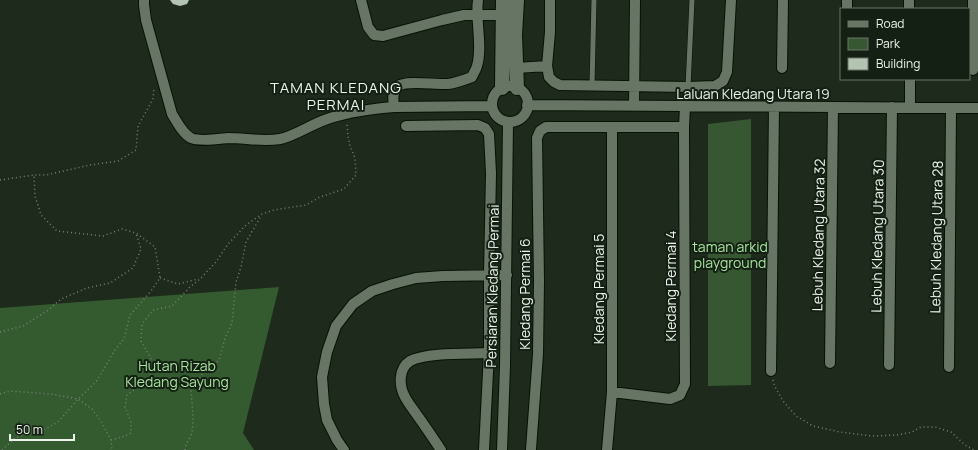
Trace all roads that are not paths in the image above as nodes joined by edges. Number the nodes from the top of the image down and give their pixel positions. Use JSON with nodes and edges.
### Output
{"nodes":[{"id":1,"x":144,"y":0,"type":"edge"},
{"id":2,"x":361,"y":0,"type":"edge"},
{"id":3,"x":478,"y":0,"type":"edge"},
{"id":4,"x":503,"y":0,"type":"edge"},
{"id":5,"x":517,"y":0,"type":"edge"},
{"id":6,"x":550,"y":0,"type":"edge"},
{"id":7,"x":594,"y":0,"type":"edge"},
{"id":8,"x":635,"y":0,"type":"edge"},
{"id":9,"x":692,"y":0,"type":"edge"},
{"id":10,"x":731,"y":0,"type":"edge"},
{"id":11,"x":783,"y":0,"type":"edge"},
{"id":12,"x":973,"y":0,"type":"edge"},
{"id":13,"x":477,"y":15,"type":"junction"},
{"id":14,"x":502,"y":15,"type":"junction"},
{"id":15,"x":547,"y":66,"type":"junction"},
{"id":16,"x":516,"y":68,"type":"junction"},
{"id":17,"x":782,"y":68,"type":"dead end"},
{"id":18,"x":973,"y":70,"type":"dead end"},
{"id":19,"x":910,"y":80,"type":"edge"},
{"id":20,"x":592,"y":86,"type":"junction"},
{"id":21,"x":634,"y":86,"type":"junction"},
{"id":22,"x":688,"y":87,"type":"junction"},
{"id":23,"x":502,"y":88,"type":"junction"},
{"id":24,"x":516,"y":88,"type":"junction"},
{"id":25,"x":527,"y":105,"type":"junction"},
{"id":26,"x":492,"y":106,"type":"junction"},
{"id":27,"x":634,"y":106,"type":"junction"},
{"id":28,"x":394,"y":107,"type":"junction"},
{"id":29,"x":685,"y":107,"type":"junction"},
{"id":30,"x":774,"y":107,"type":"junction"},
{"id":31,"x":833,"y":107,"type":"junction"},
{"id":32,"x":892,"y":107,"type":"junction"},
{"id":33,"x":910,"y":107,"type":"junction"},
{"id":34,"x":951,"y":108,"type":"junction"},
{"id":35,"x":978,"y":108,"type":"edge"},
{"id":36,"x":508,"y":122,"type":"junction"},
{"id":37,"x":406,"y":126,"type":"dead end"},
{"id":38,"x":612,"y":127,"type":"junction"},
{"id":39,"x":684,"y":127,"type":"junction"},
{"id":40,"x":489,"y":275,"type":"junction"},
{"id":41,"x":507,"y":275,"type":"junction"},
{"id":42,"x":489,"y":353,"type":"junction"},
{"id":43,"x":830,"y":364,"type":"dead end"},
{"id":44,"x":889,"y":365,"type":"dead end"},
{"id":45,"x":949,"y":367,"type":"dead end"},
{"id":46,"x":771,"y":371,"type":"road end"},
{"id":47,"x":612,"y":392,"type":"junction"},
{"id":48,"x":531,"y":449,"type":"edge"},
{"id":49,"x":344,"y":450,"type":"edge"},
{"id":50,"x":441,"y":450,"type":"edge"},
{"id":51,"x":484,"y":450,"type":"edge"},
{"id":52,"x":502,"y":450,"type":"edge"},
{"id":53,"x":608,"y":450,"type":"edge"}],
"edges":[{"from":1,"to":28,"type":"street"},
{"from":2,"to":13,"type":"street"},
{"from":3,"to":13,"type":"street"},
{"from":4,"to":14,"type":"main road"},
{"from":5,"to":16,"type":"main road"},
{"from":6,"to":15,"type":"street"},
{"from":7,"to":20,"type":"lane"},
{"from":8,"to":21,"type":"street"},
{"from":9,"to":22,"type":"lane"},
{"from":10,"to":22,"type":"street"},
{"from":11,"to":17,"type":"street"},
{"from":12,"to":18,"type":"street"},
{"from":13,"to":14,"type":"street"},
{"from":13,"to":28,"type":"street"},
{"from":14,"to":23,"type":"main road"},
{"from":15,"to":16,"type":"street"},
{"from":15,"to":20,"type":"street"},
{"from":16,"to":24,"type":"main road"},
{"from":19,"to":33,"type":"street"},
{"from":20,"to":21,"type":"street"},
{"from":21,"to":22,"type":"street"},
{"from":21,"to":27,"type":"street"},
{"from":23,"to":24,"type":"street"},
{"from":23,"to":26,"type":"street"},
{"from":24,"to":25,"type":"street"},
{"from":25,"to":27,"type":"street","name":"Laluan Kledang Utara 19"},
{"from":25,"to":36,"type":"street"},
{"from":26,"to":28,"type":"street"},
{"from":26,"to":36,"type":"street"},
{"from":27,"to":29,"type":"street","name":"Laluan Kledang Utara 19"},
{"from":29,"to":30,"type":"street","name":"Laluan Kledang Utara 19"},
{"from":29,"to":39,"type":"street","name":"Kledang Permai 4"},
{"from":30,"to":31,"type":"street","name":"Laluan Kledang Utara 19"},
{"from":30,"to":46,"type":"street"},
{"from":31,"to":32,"type":"street","name":"Laluan Kledang Utara 19"},
{"from":31,"to":43,"type":"street","name":"Lebuh Kledang Utara 32"},
{"from":32,"to":33,"type":"street","name":"Laluan Kledang Utara 19"},
{"from":32,"to":44,"type":"street","name":"Lebuh Kledang Utara 30"},
{"from":33,"to":34,"type":"street","name":"Laluan Kledang Utara 19"},
{"from":34,"to":35,"type":"street","name":"Laluan Kledang Utara 19"},
{"from":34,"to":45,"type":"street","name":"Lebuh Kledang Utara 28"},
{"from":36,"to":41,"type":"street","name":"Persiaran Kledang Permai"},
{"from":37,"to":40,"type":"street"},
{"from":38,"to":39,"type":"street"},
{"from":38,"to":47,"type":"street","name":"Kledang Permai 5"},
{"from":38,"to":48,"type":"street","name":"Kledang Permai 6"},
{"from":39,"to":47,"type":"street","name":"Kledang Permai 4"},
{"from":40,"to":41,"type":"street"},
{"from":40,"to":42,"type":"street"},
{"from":40,"to":49,"type":"street"},
{"from":41,"to":52,"type":"street","name":"Persiaran Kledang Permai"},
{"from":42,"to":50,"type":"street"},
{"from":42,"to":51,"type":"street"},
{"from":47,"to":53,"type":"street","name":"Kledang Permai 5"}]}
